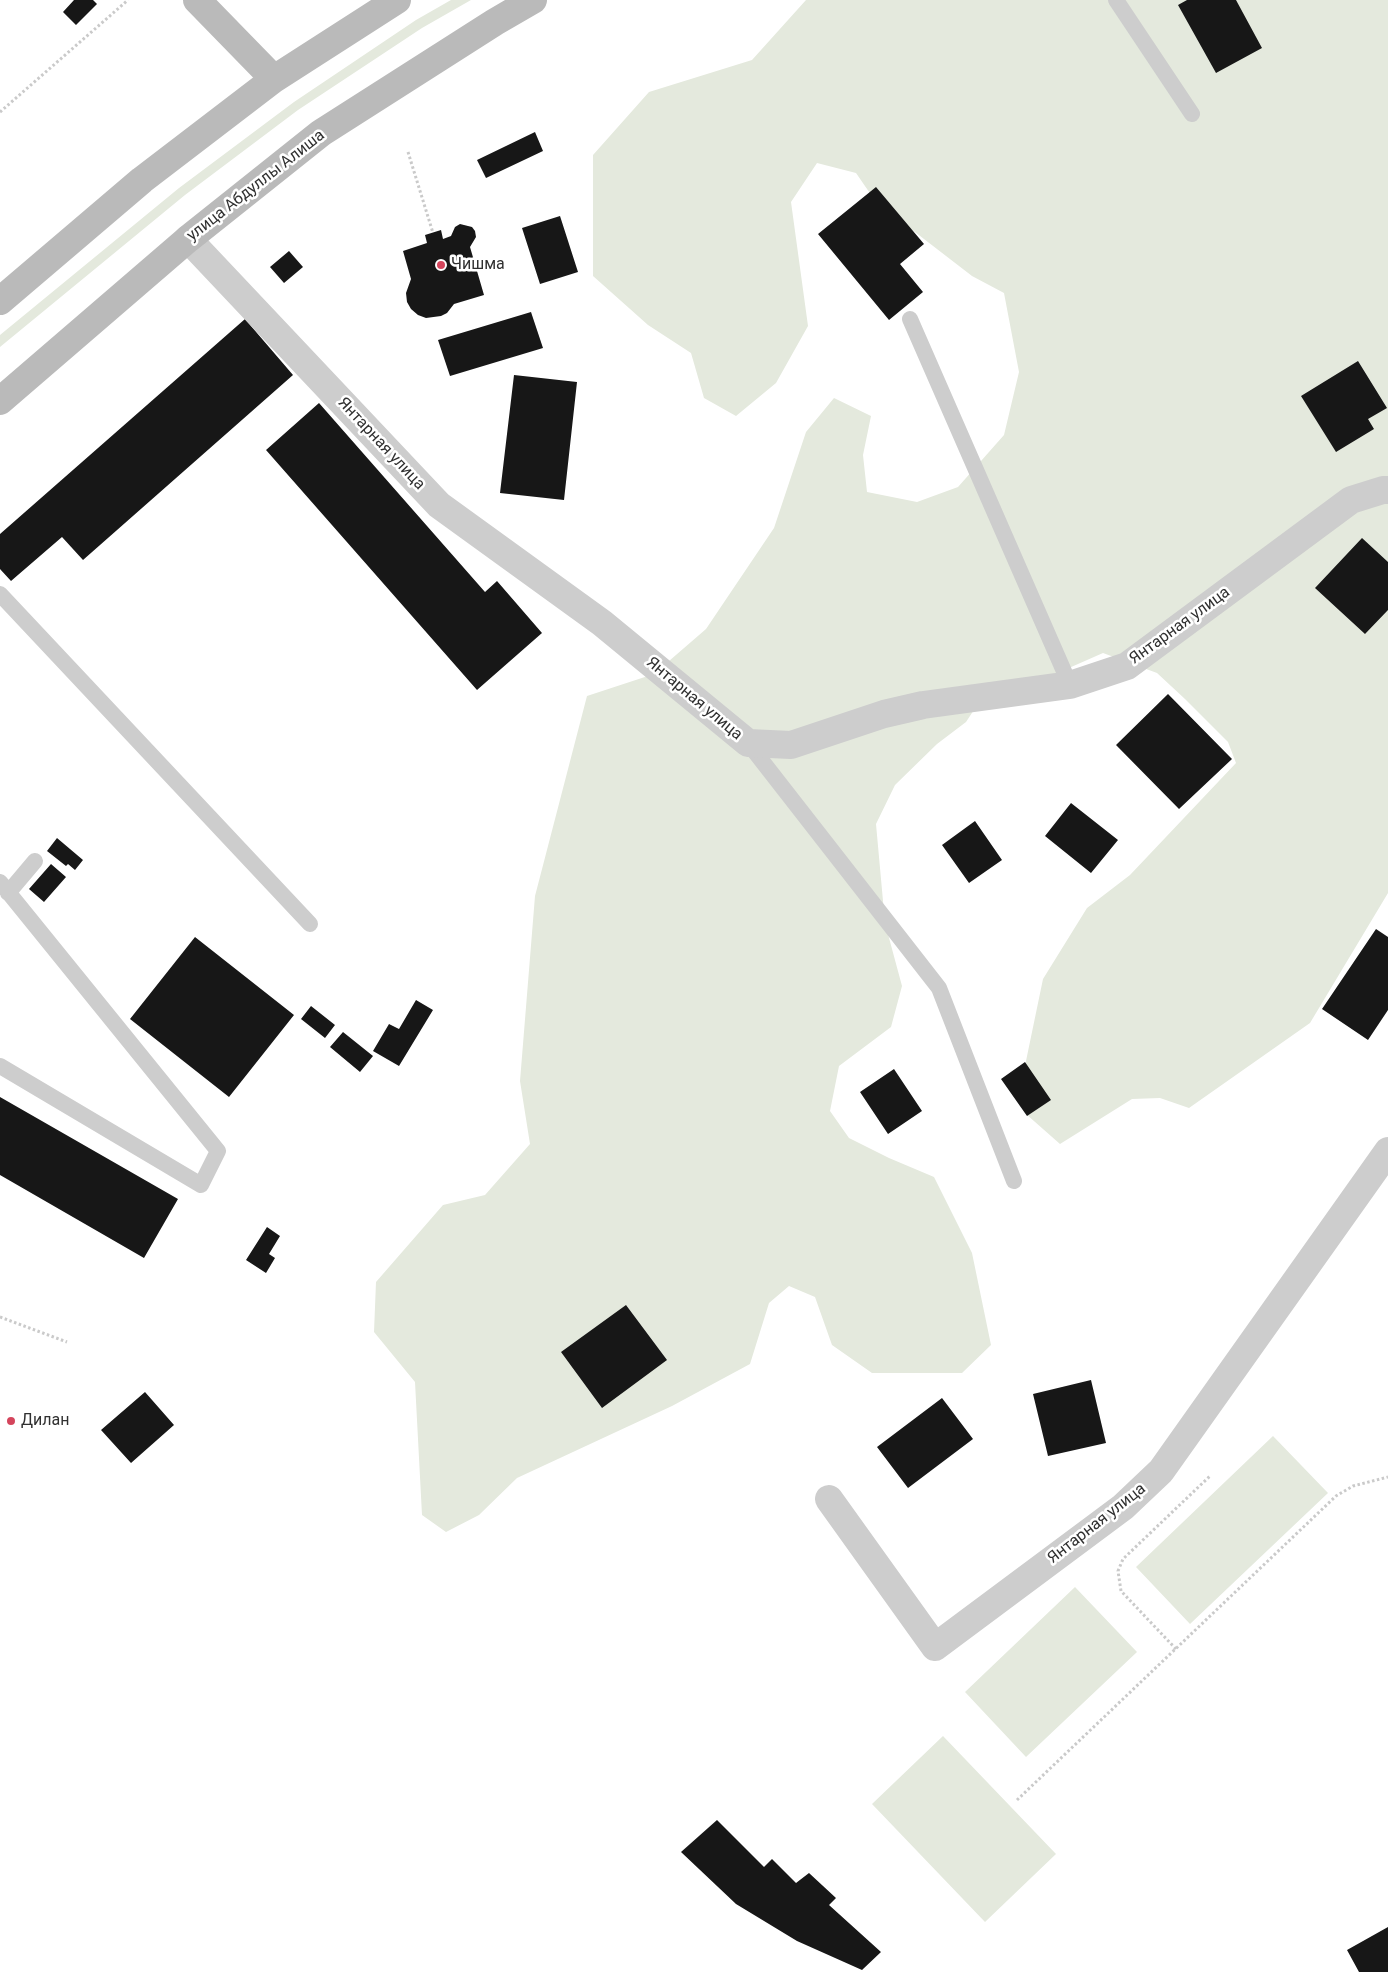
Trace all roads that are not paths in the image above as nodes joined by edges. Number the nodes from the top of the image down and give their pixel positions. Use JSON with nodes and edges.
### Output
{"nodes":[{"id":1,"x":197,"y":0,"type":"edge"},
{"id":2,"x":397,"y":0,"type":"edge"},
{"id":3,"x":533,"y":0,"type":"edge"},
{"id":4,"x":1116,"y":0,"type":"edge"},
{"id":5,"x":274,"y":79,"type":"junction"},
{"id":6,"x":1192,"y":114,"type":"dead end"},
{"id":7,"x":188,"y":239,"type":"junction"},
{"id":8,"x":0,"y":301,"type":"edge"},
{"id":9,"x":910,"y":319,"type":"dead end"},
{"id":10,"x":0,"y":401,"type":"edge"},
{"id":11,"x":1388,"y":490,"type":"edge"},
{"id":12,"x":0,"y":594,"type":"edge"},
{"id":13,"x":1070,"y":685,"type":"junction"},
{"id":14,"x":748,"y":744,"type":"junction"},
{"id":15,"x":35,"y":861,"type":"dead end"},
{"id":16,"x":2,"y":885,"type":"edge"},
{"id":17,"x":310,"y":924,"type":"dead end"},
{"id":18,"x":0,"y":1066,"type":"edge"},
{"id":19,"x":1388,"y":1151,"type":"edge"},
{"id":20,"x":1014,"y":1181,"type":"dead end"},
{"id":21,"x":829,"y":1499,"type":"dead end"}],
"edges":[{"from":1,"to":5,"type":"main road"},
{"from":2,"to":5,"type":"main road"},
{"from":3,"to":7,"type":"main road","name":"улица Абдуллы Алиша"},
{"from":4,"to":6,"type":"lane"},
{"from":5,"to":8,"type":"main road"},
{"from":7,"to":10,"type":"main road","name":"улица Абдуллы Алиша"},
{"from":7,"to":14,"type":"street","name":"Янтарная улица"},
{"from":9,"to":13,"type":"lane"},
{"from":11,"to":13,"type":"street","name":"Янтарная улица"},
{"from":12,"to":17,"type":"lane"},
{"from":13,"to":14,"type":"street","name":"Янтарная улица"},
{"from":14,"to":20,"type":"lane"},
{"from":15,"to":16,"type":"lane"},
{"from":16,"to":18,"type":"lane"},
{"from":19,"to":21,"type":"street","name":"Янтарная улица"}]}
